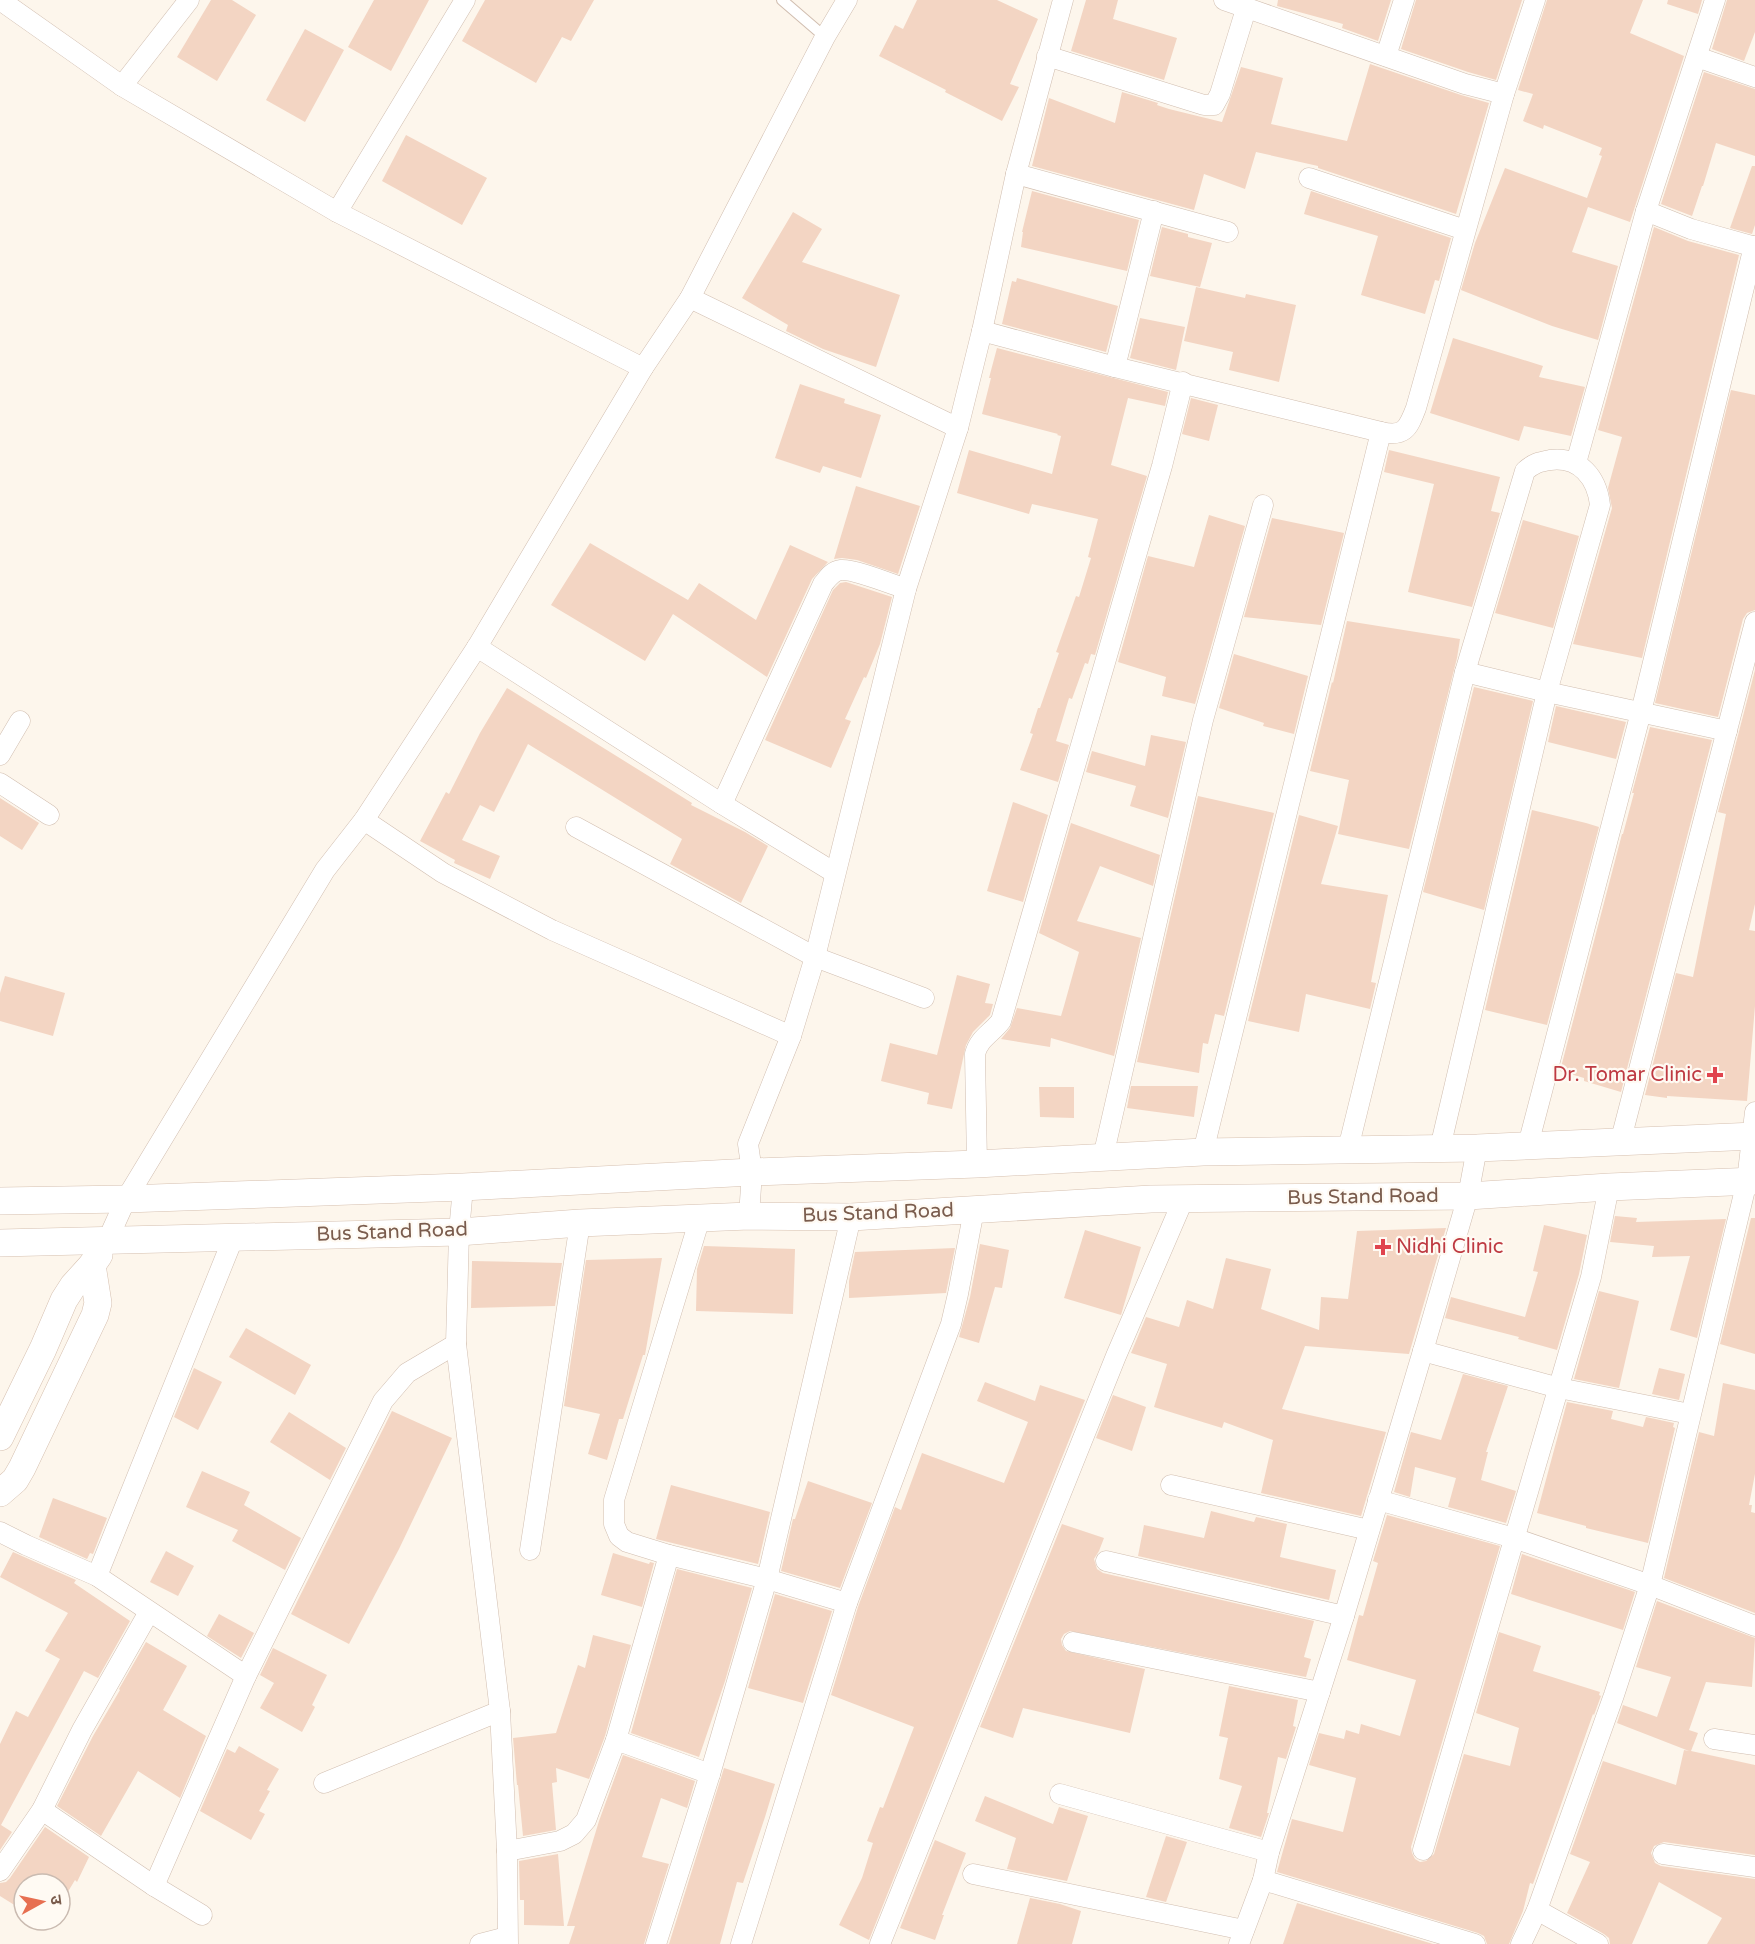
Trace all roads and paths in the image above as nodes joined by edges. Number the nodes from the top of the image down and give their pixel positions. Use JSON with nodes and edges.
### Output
{"nodes":[{"id":1,"x":0,"y":0,"type":"edge"},
{"id":2,"x":189,"y":0,"type":"edge"},
{"id":3,"x":465,"y":0,"type":"edge"},
{"id":4,"x":782,"y":0,"type":"edge"},
{"id":5,"x":847,"y":0,"type":"edge"},
{"id":6,"x":1063,"y":0,"type":"edge"},
{"id":7,"x":1224,"y":0,"type":"edge"},
{"id":8,"x":1404,"y":0,"type":"edge"},
{"id":9,"x":1535,"y":0,"type":"edge"},
{"id":10,"x":1715,"y":0,"type":"edge"},
{"id":11,"x":1246,"y":9,"type":"junction"},
{"id":12,"x":825,"y":37,"type":"junction"},
{"id":13,"x":1047,"y":56,"type":"junction"},
{"id":14,"x":1386,"y":56,"type":"junction"},
{"id":15,"x":1697,"y":57,"type":"junction"},
{"id":16,"x":1755,"y":76,"type":"edge"},
{"id":17,"x":122,"y":86,"type":"junction"},
{"id":18,"x":1503,"y":94,"type":"junction"},
{"id":19,"x":1016,"y":174,"type":"junction"},
{"id":20,"x":1309,"y":178,"type":"dead end"},
{"id":21,"x":1646,"y":211,"type":"junction"},
{"id":22,"x":337,"y":212,"type":"junction"},
{"id":23,"x":1154,"y":212,"type":"junction"},
{"id":24,"x":1465,"y":230,"type":"junction"},
{"id":25,"x":1228,"y":232,"type":"dead end"},
{"id":26,"x":1754,"y":246,"type":"edge"},
{"id":27,"x":690,"y":298,"type":"junction"},
{"id":28,"x":982,"y":331,"type":"junction"},
{"id":29,"x":1115,"y":367,"type":"junction"},
{"id":30,"x":643,"y":368,"type":"junction"},
{"id":31,"x":1183,"y":382,"type":"junction"},
{"id":32,"x":958,"y":428,"type":"junction"},
{"id":33,"x":1381,"y":432,"type":"junction"},
{"id":34,"x":1576,"y":463,"type":"junction"},
{"id":35,"x":1263,"y":506,"type":"dead end"},
{"id":36,"x":906,"y":589,"type":"junction"},
{"id":37,"x":1755,"y":621,"type":"edge"},
{"id":38,"x":477,"y":647,"type":"junction"},
{"id":39,"x":1465,"y":672,"type":"junction"},
{"id":40,"x":1547,"y":692,"type":"junction"},
{"id":41,"x":1641,"y":712,"type":"junction"},
{"id":42,"x":20,"y":721,"type":"dead end"},
{"id":43,"x":1727,"y":731,"type":"junction"},
{"id":44,"x":0,"y":755,"type":"edge"},
{"id":45,"x":0,"y":783,"type":"edge"},
{"id":46,"x":722,"y":804,"type":"junction"},
{"id":47,"x":49,"y":815,"type":"dead end"},
{"id":48,"x":364,"y":820,"type":"junction"},
{"id":49,"x":576,"y":827,"type":"dead end"},
{"id":50,"x":834,"y":873,"type":"junction"},
{"id":51,"x":815,"y":957,"type":"junction"},
{"id":52,"x":924,"y":998,"type":"dead end"},
{"id":53,"x":791,"y":1035,"type":"junction"},
{"id":54,"x":1754,"y":1128,"type":"edge"},
{"id":55,"x":1620,"y":1143,"type":"junction"},
{"id":56,"x":1528,"y":1145,"type":"junction"},
{"id":57,"x":1440,"y":1148,"type":"junction"},
{"id":58,"x":1477,"y":1148,"type":"junction"},
{"id":59,"x":1348,"y":1149,"type":"junction"},
{"id":60,"x":1203,"y":1152,"type":"junction"},
{"id":61,"x":1156,"y":1154,"type":"junction"},
{"id":62,"x":1103,"y":1156,"type":"junction"},
{"id":63,"x":977,"y":1164,"type":"junction"},
{"id":64,"x":752,"y":1172,"type":"junction"},
{"id":65,"x":1751,"y":1181,"type":"edge"},
{"id":66,"x":463,"y":1187,"type":"junction"},
{"id":67,"x":1609,"y":1187,"type":"junction"},
{"id":68,"x":1468,"y":1196,"type":"junction"},
{"id":69,"x":126,"y":1198,"type":"junction"},
{"id":70,"x":1184,"y":1198,"type":"junction"},
{"id":71,"x":1151,"y":1199,"type":"junction"},
{"id":72,"x":0,"y":1201,"type":"edge"},
{"id":73,"x":974,"y":1210,"type":"junction"},
{"id":74,"x":749,"y":1216,"type":"junction"},
{"id":75,"x":851,"y":1217,"type":"junction"},
{"id":76,"x":700,"y":1218,"type":"junction"},
{"id":77,"x":580,"y":1223,"type":"junction"},
{"id":78,"x":459,"y":1232,"type":"junction"},
{"id":79,"x":234,"y":1236,"type":"junction"},
{"id":80,"x":108,"y":1239,"type":"junction"},
{"id":81,"x":0,"y":1243,"type":"edge"},
{"id":82,"x":92,"y":1266,"type":"junction"},
{"id":83,"x":456,"y":1344,"type":"junction"},
{"id":84,"x":1423,"y":1351,"type":"junction"},
{"id":85,"x":1558,"y":1388,"type":"junction"},
{"id":86,"x":1690,"y":1414,"type":"junction"},
{"id":87,"x":0,"y":1437,"type":"edge"},
{"id":88,"x":1171,"y":1485,"type":"dead end"},
{"id":89,"x":0,"y":1493,"type":"edge"},
{"id":90,"x":1377,"y":1500,"type":"junction"},
{"id":91,"x":1369,"y":1530,"type":"junction"},
{"id":92,"x":0,"y":1532,"type":"edge"},
{"id":93,"x":1514,"y":1538,"type":"junction"},
{"id":94,"x":530,"y":1550,"type":"dead end"},
{"id":95,"x":669,"y":1555,"type":"junction"},
{"id":96,"x":1106,"y":1561,"type":"dead end"},
{"id":97,"x":97,"y":1576,"type":"junction"},
{"id":98,"x":767,"y":1579,"type":"junction"},
{"id":99,"x":1650,"y":1585,"type":"junction"},
{"id":100,"x":848,"y":1603,"type":"junction"},
{"id":101,"x":148,"y":1612,"type":"junction"},
{"id":102,"x":1344,"y":1616,"type":"junction"},
{"id":103,"x":1755,"y":1626,"type":"edge"},
{"id":104,"x":1073,"y":1642,"type":"dead end"},
{"id":105,"x":246,"y":1676,"type":"junction"},
{"id":106,"x":1320,"y":1692,"type":"junction"},
{"id":107,"x":500,"y":1711,"type":"junction"},
{"id":108,"x":1714,"y":1739,"type":"dead end"},
{"id":109,"x":616,"y":1740,"type":"junction"},
{"id":110,"x":1755,"y":1745,"type":"edge"},
{"id":111,"x":710,"y":1774,"type":"junction"},
{"id":112,"x":324,"y":1783,"type":"dead end"},
{"id":113,"x":1060,"y":1794,"type":"dead end"},
{"id":114,"x":42,"y":1810,"type":"junction"},
{"id":115,"x":1423,"y":1850,"type":"dead end"},
{"id":116,"x":507,"y":1851,"type":"junction"},
{"id":117,"x":1269,"y":1852,"type":"junction"},
{"id":118,"x":1663,"y":1854,"type":"dead end"},
{"id":119,"x":1755,"y":1867,"type":"edge"},
{"id":120,"x":0,"y":1871,"type":"edge"},
{"id":121,"x":973,"y":1874,"type":"dead end"},
{"id":122,"x":1263,"y":1880,"type":"junction"},
{"id":123,"x":154,"y":1886,"type":"junction"},
{"id":124,"x":1537,"y":1910,"type":"junction"},
{"id":125,"x":202,"y":1915,"type":"dead end"},
{"id":126,"x":1242,"y":1937,"type":"edge"},
{"id":127,"x":508,"y":1940,"type":"edge"},
{"id":128,"x":480,"y":1944,"type":"edge"},
{"id":129,"x":656,"y":1944,"type":"edge"},
{"id":130,"x":741,"y":1944,"type":"edge"},
{"id":131,"x":879,"y":1944,"type":"edge"},
{"id":132,"x":1475,"y":1944,"type":"edge"},
{"id":133,"x":1521,"y":1944,"type":"edge"},
{"id":134,"x":1598,"y":1944,"type":"edge"}],
"edges":[{"from":1,"to":17,"type":"street"},
{"from":2,"to":17,"type":"street"},
{"from":3,"to":22,"type":"street"},
{"from":4,"to":12,"type":"lane"},
{"from":5,"to":12,"type":"street"},
{"from":6,"to":13,"type":"street"},
{"from":7,"to":11,"type":"street"},
{"from":8,"to":14,"type":"street"},
{"from":9,"to":18,"type":"street"},
{"from":10,"to":15,"type":"street"},
{"from":11,"to":13,"type":"street"},
{"from":11,"to":14,"type":"street"},
{"from":12,"to":27,"type":"street"},
{"from":13,"to":19,"type":"street"},
{"from":14,"to":18,"type":"street"},
{"from":15,"to":16,"type":"street"},
{"from":15,"to":21,"type":"street"},
{"from":17,"to":22,"type":"street"},
{"from":18,"to":24,"type":"street"},
{"from":19,"to":23,"type":"street"},
{"from":19,"to":28,"type":"street"},
{"from":20,"to":24,"type":"street"},
{"from":21,"to":26,"type":"street"},
{"from":21,"to":34,"type":"street"},
{"from":22,"to":30,"type":"street"},
{"from":23,"to":25,"type":"street"},
{"from":23,"to":29,"type":"street"},
{"from":24,"to":33,"type":"street"},
{"from":26,"to":41,"type":"street"},
{"from":27,"to":30,"type":"street"},
{"from":27,"to":32,"type":"street"},
{"from":28,"to":29,"type":"street"},
{"from":28,"to":32,"type":"street"},
{"from":29,"to":31,"type":"street"},
{"from":30,"to":38,"type":"street"},
{"from":31,"to":33,"type":"street"},
{"from":31,"to":63,"type":"street"},
{"from":32,"to":36,"type":"street"},
{"from":33,"to":60,"type":"street"},
{"from":34,"to":39,"type":"street"},
{"from":34,"to":40,"type":"street"},
{"from":35,"to":62,"type":"street"},
{"from":36,"to":46,"type":"street"},
{"from":36,"to":50,"type":"street"},
{"from":37,"to":43,"type":"street"},
{"from":38,"to":46,"type":"street"},
{"from":38,"to":48,"type":"street"},
{"from":39,"to":40,"type":"street"},
{"from":39,"to":59,"type":"street"},
{"from":40,"to":41,"type":"street"},
{"from":40,"to":57,"type":"street"},
{"from":41,"to":43,"type":"street"},
{"from":41,"to":56,"type":"street"},
{"from":42,"to":44,"type":"street"},
{"from":43,"to":55,"type":"street"},
{"from":45,"to":47,"type":"street"},
{"from":46,"to":50,"type":"street"},
{"from":48,"to":53,"type":"street"},
{"from":48,"to":69,"type":"street"},
{"from":49,"to":51,"type":"street"},
{"from":50,"to":51,"type":"street"},
{"from":51,"to":52,"type":"street"},
{"from":51,"to":53,"type":"street"},
{"from":53,"to":64,"type":"street"},
{"from":54,"to":55,"type":"street"},
{"from":54,"to":65,"type":"street"},
{"from":55,"to":56,"type":"street"},
{"from":56,"to":58,"type":"street"},
{"from":57,"to":58,"type":"street"},
{"from":57,"to":59,"type":"street"},
{"from":58,"to":68,"type":"street"},
{"from":59,"to":60,"type":"street"},
{"from":60,"to":61,"type":"street"},
{"from":61,"to":62,"type":"street"},
{"from":61,"to":71,"type":"street"},
{"from":62,"to":63,"type":"street"},
{"from":63,"to":64,"type":"street"},
{"from":64,"to":66,"type":"street"},
{"from":64,"to":74,"type":"street"},
{"from":65,"to":67,"type":"street","name":"Bus Stand Road"},
{"from":65,"to":86,"type":"street"},
{"from":66,"to":69,"type":"street"},
{"from":66,"to":78,"type":"street"},
{"from":67,"to":68,"type":"street","name":"Bus Stand Road"},
{"from":67,"to":85,"type":"street"},
{"from":68,"to":70,"type":"street","name":"Bus Stand Road"},
{"from":68,"to":84,"type":"street"},
{"from":69,"to":72,"type":"street"},
{"from":69,"to":80,"type":"street"},
{"from":70,"to":71,"type":"street","name":"Bus Stand Road"},
{"from":70,"to":131,"type":"street"},
{"from":71,"to":73,"type":"street","name":"Bus Stand Road"},
{"from":73,"to":75,"type":"street","name":"Bus Stand Road"},
{"from":73,"to":100,"type":"street"},
{"from":74,"to":75,"type":"street","name":"Bus Stand Road"},
{"from":74,"to":76,"type":"street","name":"Bus Stand Road"},
{"from":75,"to":98,"type":"street"},
{"from":76,"to":77,"type":"street","name":"Bus Stand Road"},
{"from":76,"to":95,"type":"street"},
{"from":77,"to":78,"type":"street","name":"Bus Stand Road"},
{"from":77,"to":94,"type":"street"},
{"from":78,"to":79,"type":"street","name":"Bus Stand Road"},
{"from":78,"to":83,"type":"street"},
{"from":79,"to":80,"type":"street","name":"Bus Stand Road"},
{"from":79,"to":97,"type":"street"},
{"from":80,"to":81,"type":"street","name":"Bus Stand Road"},
{"from":80,"to":82,"type":"street"},
{"from":82,"to":87,"type":"street"},
{"from":82,"to":89,"type":"street"},
{"from":83,"to":105,"type":"street"},
{"from":83,"to":107,"type":"street"},
{"from":84,"to":85,"type":"street"},
{"from":84,"to":90,"type":"street"},
{"from":85,"to":86,"type":"street"},
{"from":85,"to":93,"type":"street"},
{"from":86,"to":99,"type":"street"},
{"from":88,"to":91,"type":"street"},
{"from":90,"to":91,"type":"street"},
{"from":90,"to":93,"type":"street"},
{"from":91,"to":102,"type":"street"},
{"from":92,"to":97,"type":"street"},
{"from":93,"to":99,"type":"street"},
{"from":93,"to":115,"type":"street"},
{"from":95,"to":98,"type":"street"},
{"from":95,"to":109,"type":"street"},
{"from":96,"to":102,"type":"street"},
{"from":97,"to":101,"type":"street"},
{"from":98,"to":100,"type":"street"},
{"from":98,"to":111,"type":"street"},
{"from":99,"to":103,"type":"street"},
{"from":99,"to":124,"type":"street"},
{"from":100,"to":130,"type":"street"},
{"from":101,"to":105,"type":"street"},
{"from":101,"to":114,"type":"street"},
{"from":102,"to":106,"type":"street"},
{"from":104,"to":106,"type":"street"},
{"from":105,"to":123,"type":"street"},
{"from":106,"to":117,"type":"street"},
{"from":107,"to":112,"type":"street"},
{"from":107,"to":116,"type":"street"},
{"from":108,"to":110,"type":"street"},
{"from":109,"to":111,"type":"street"},
{"from":109,"to":116,"type":"street"},
{"from":111,"to":129,"type":"street"},
{"from":113,"to":117,"type":"street"},
{"from":114,"to":120,"type":"street"},
{"from":114,"to":123,"type":"street"},
{"from":116,"to":127,"type":"street"},
{"from":117,"to":122,"type":"street"},
{"from":118,"to":119,"type":"street"},
{"from":121,"to":126,"type":"street"},
{"from":122,"to":126,"type":"street"},
{"from":122,"to":132,"type":"street"},
{"from":123,"to":125,"type":"street"},
{"from":124,"to":133,"type":"street"},
{"from":124,"to":134,"type":"street"},
{"from":127,"to":128,"type":"street"}]}
